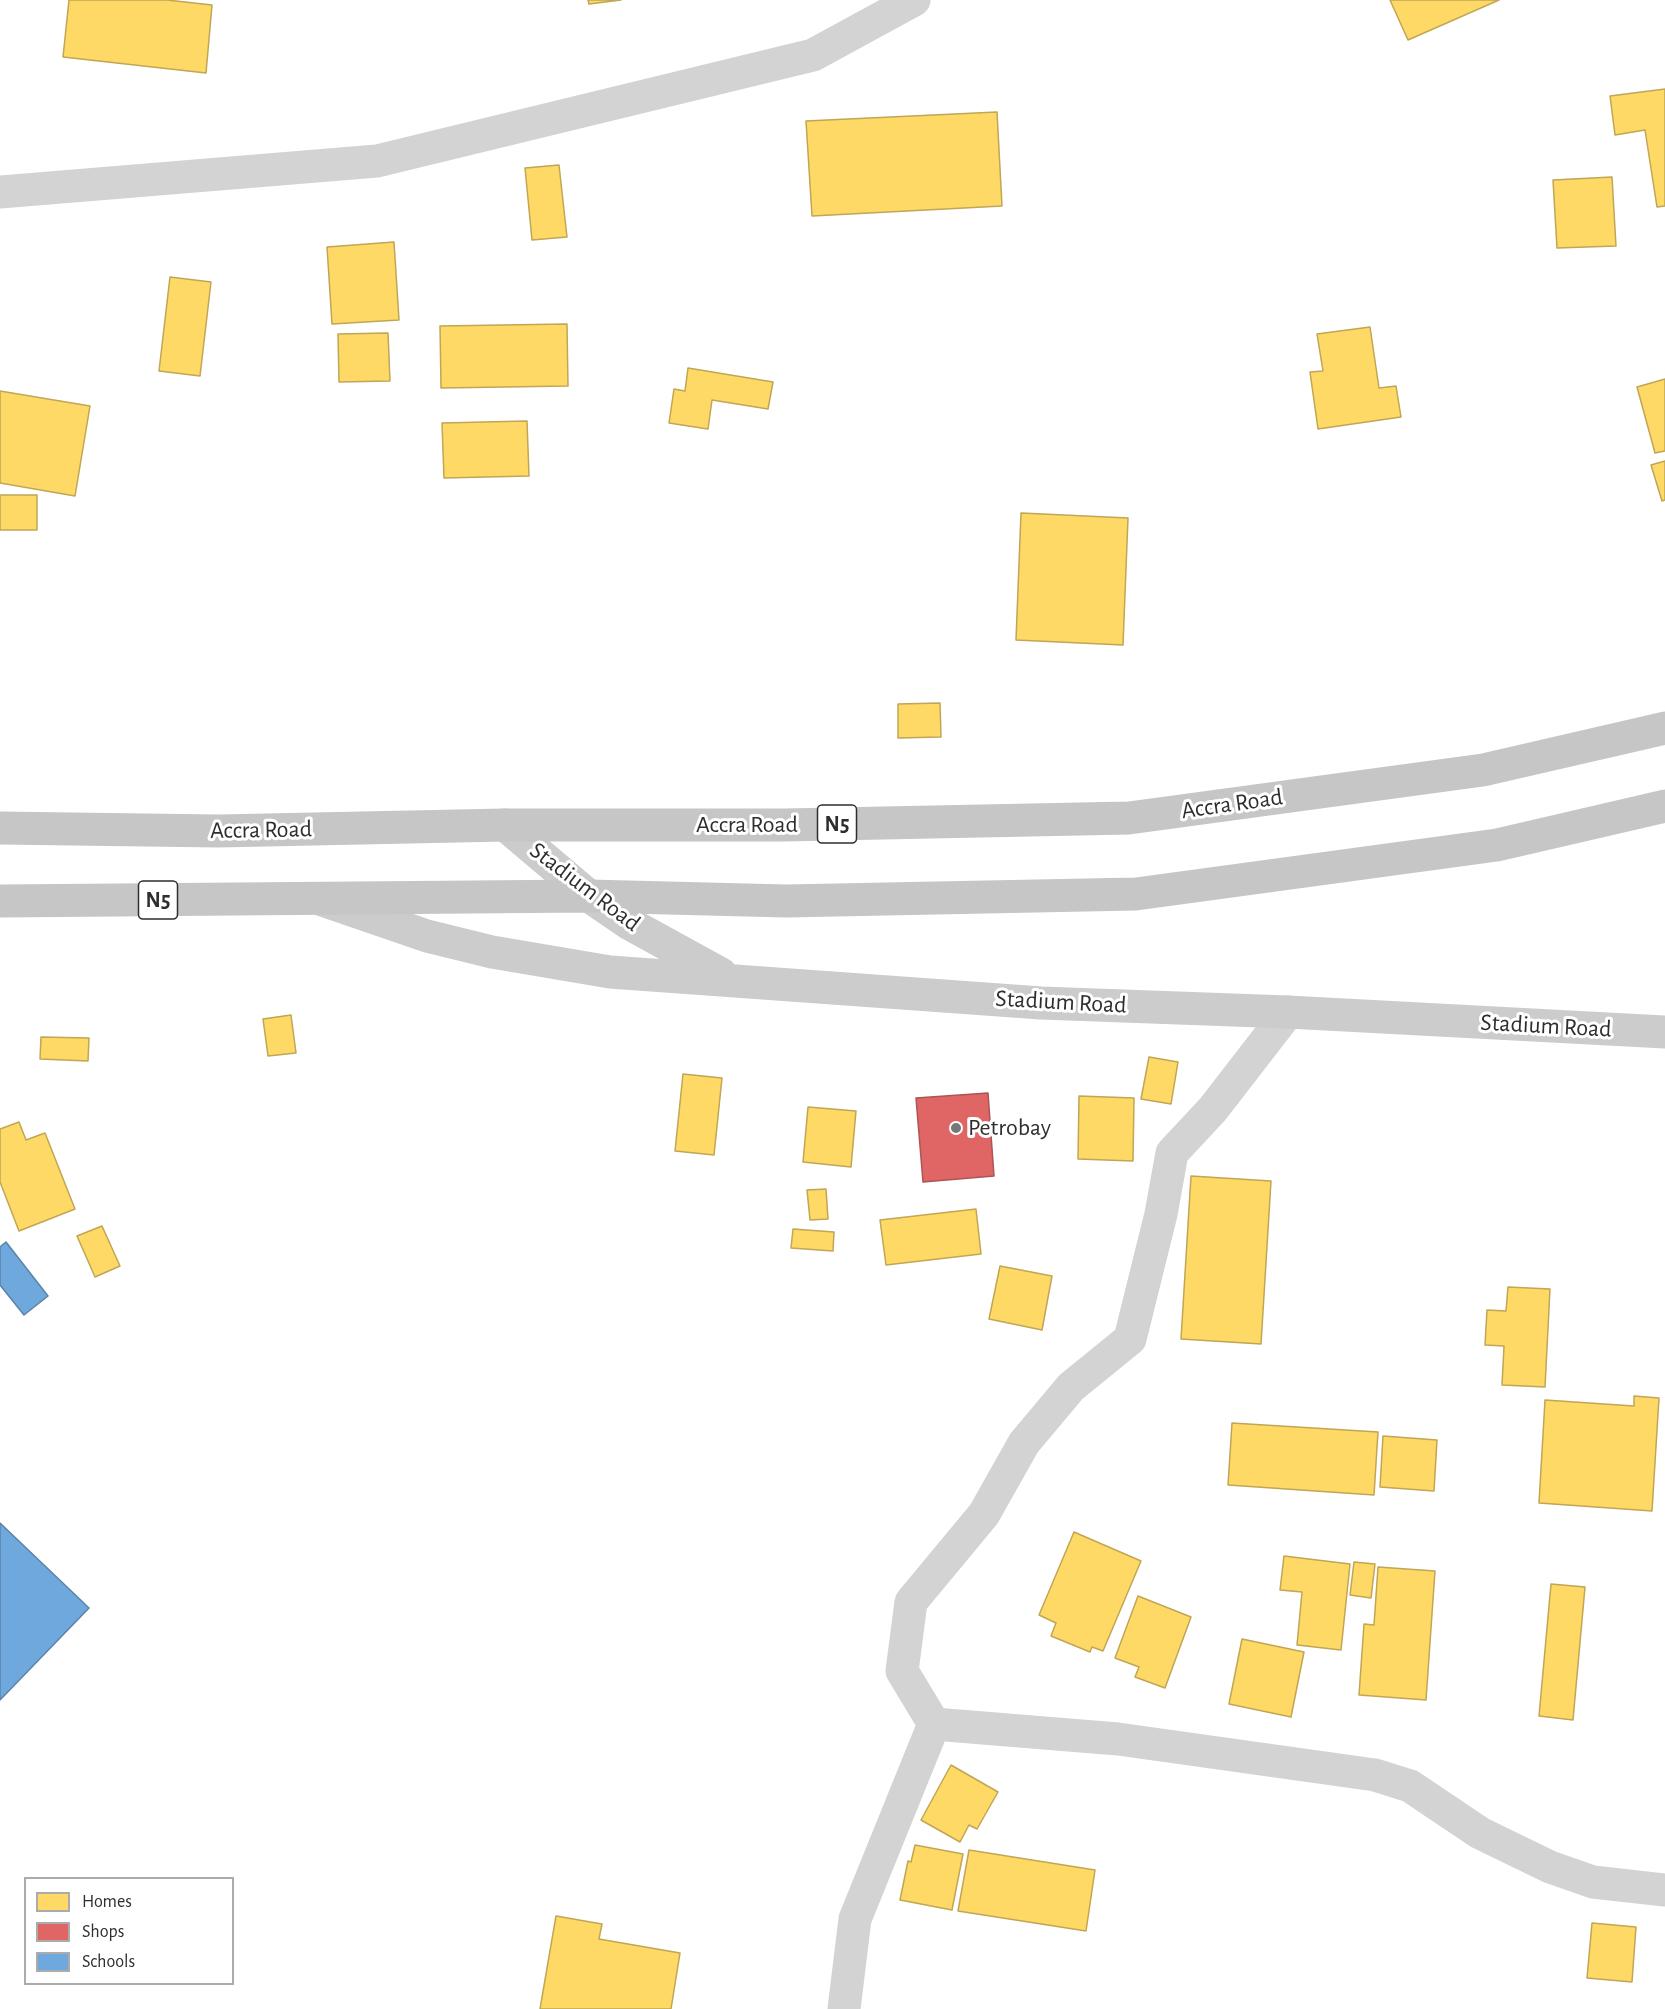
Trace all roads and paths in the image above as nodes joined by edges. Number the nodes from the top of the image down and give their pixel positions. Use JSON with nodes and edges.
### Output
{"nodes":[{"id":1,"x":914,"y":0,"type":"edge"},
{"id":2,"x":0,"y":192,"type":"edge"},
{"id":3,"x":1665,"y":728,"type":"edge"},
{"id":4,"x":1665,"y":806,"type":"edge"},
{"id":5,"x":505,"y":825,"type":"junction"},
{"id":6,"x":0,"y":828,"type":"edge"},
{"id":7,"x":589,"y":896,"type":"junction"},
{"id":8,"x":316,"y":898,"type":"junction"},
{"id":9,"x":0,"y":901,"type":"edge"},
{"id":10,"x":730,"y":980,"type":"junction"},
{"id":11,"x":1288,"y":1012,"type":"junction"},
{"id":12,"x":1665,"y":1032,"type":"edge"},
{"id":13,"x":934,"y":1724,"type":"junction"},
{"id":14,"x":1665,"y":1890,"type":"edge"},
{"id":15,"x":844,"y":2009,"type":"edge"}],
"edges":[{"from":1,"to":2,"type":"street"},
{"from":3,"to":5,"type":"main road","name":"Accra Road","number":"N5"},
{"from":4,"to":7,"type":"main road","number":"N5"},
{"from":5,"to":6,"type":"main road","name":"Accra Road","number":"N5"},
{"from":5,"to":7,"type":"main road","name":"Stadium Road"},
{"from":7,"to":8,"type":"main road","number":"N5"},
{"from":7,"to":10,"type":"main road","name":"Stadium Road"},
{"from":8,"to":9,"type":"main road","number":"N5"},
{"from":8,"to":10,"type":"main road"},
{"from":10,"to":11,"type":"main road","name":"Stadium Road"},
{"from":11,"to":12,"type":"main road","name":"Stadium Road"},
{"from":11,"to":13,"type":"street"},
{"from":13,"to":14,"type":"street"},
{"from":13,"to":15,"type":"street"}]}
